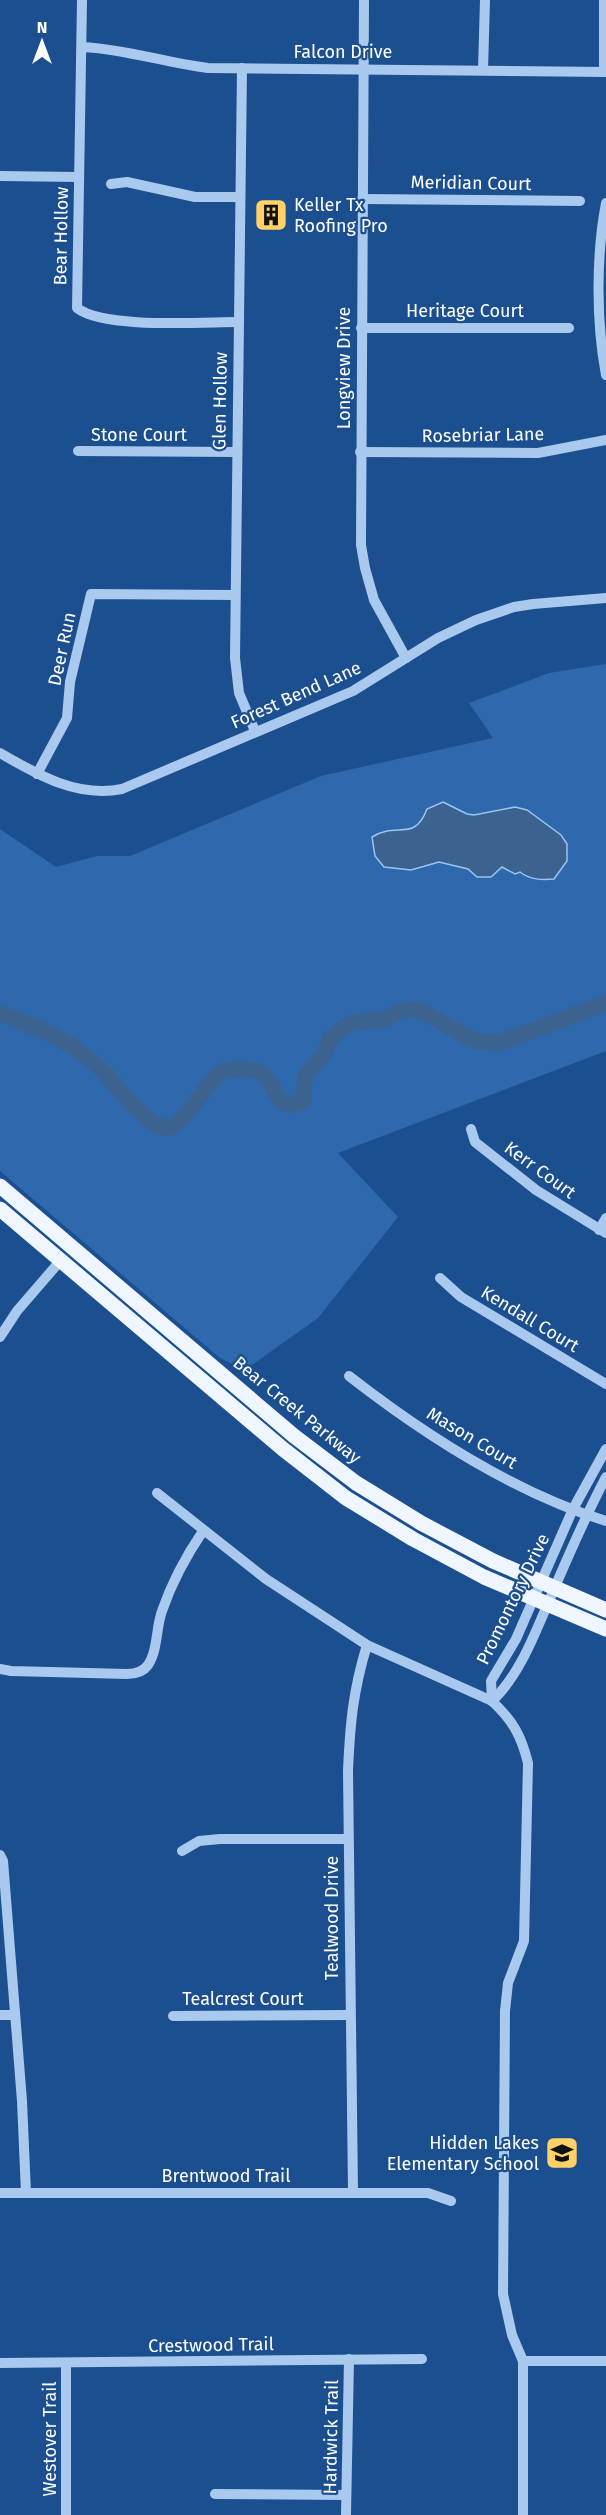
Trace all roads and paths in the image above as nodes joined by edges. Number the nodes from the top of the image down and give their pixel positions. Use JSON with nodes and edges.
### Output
{"nodes":[{"id":1,"x":82,"y":0,"type":"edge"},
{"id":2,"x":364,"y":0,"type":"edge"},
{"id":3,"x":485,"y":0,"type":"edge"},
{"id":4,"x":604,"y":0,"type":"edge"},
{"id":5,"x":82,"y":47,"type":"junction"},
{"id":6,"x":242,"y":68,"type":"junction"},
{"id":7,"x":363,"y":68,"type":"junction"},
{"id":8,"x":483,"y":70,"type":"junction"},
{"id":9,"x":605,"y":72,"type":"edge"},
{"id":10,"x":0,"y":176,"type":"edge"},
{"id":11,"x":79,"y":177,"type":"junction"},
{"id":12,"x":111,"y":184,"type":"dead end"},
{"id":13,"x":240,"y":197,"type":"junction"},
{"id":14,"x":362,"y":199,"type":"junction"},
{"id":15,"x":580,"y":201,"type":"dead end"},
{"id":16,"x":606,"y":203,"type":"edge"},
{"id":17,"x":238,"y":322,"type":"junction"},
{"id":18,"x":361,"y":327,"type":"junction"},
{"id":19,"x":570,"y":327,"type":"dead end"},
{"id":20,"x":606,"y":375,"type":"edge"},
{"id":21,"x":606,"y":440,"type":"edge"},
{"id":22,"x":78,"y":451,"type":"dead end"},
{"id":23,"x":236,"y":452,"type":"junction"},
{"id":24,"x":360,"y":452,"type":"junction"},
{"id":25,"x":234,"y":595,"type":"junction"},
{"id":26,"x":606,"y":598,"type":"edge"},
{"id":27,"x":406,"y":658,"type":"junction"},
{"id":28,"x":255,"y":731,"type":"junction"},
{"id":29,"x":0,"y":753,"type":"edge"},
{"id":30,"x":37,"y":774,"type":"junction"},
{"id":31,"x":471,"y":1129,"type":"dead end"},
{"id":32,"x":0,"y":1186,"type":"edge"},
{"id":33,"x":0,"y":1209,"type":"edge"},
{"id":34,"x":606,"y":1218,"type":"edge"},
{"id":35,"x":603,"y":1232,"type":"edge"},
{"id":36,"x":61,"y":1260,"type":"junction"},
{"id":37,"x":440,"y":1278,"type":"dead end"},
{"id":38,"x":0,"y":1337,"type":"edge"},
{"id":39,"x":349,"y":1376,"type":"dead end"},
{"id":40,"x":606,"y":1384,"type":"edge"},
{"id":41,"x":606,"y":1449,"type":"edge"},
{"id":42,"x":606,"y":1477,"type":"edge"},
{"id":43,"x":156,"y":1493,"type":"dead end"},
{"id":44,"x":573,"y":1509,"type":"junction"},
{"id":45,"x":586,"y":1515,"type":"junction"},
{"id":46,"x":606,"y":1521,"type":"edge"},
{"id":47,"x":203,"y":1531,"type":"junction"},
{"id":48,"x":556,"y":1547,"type":"junction"},
{"id":49,"x":571,"y":1552,"type":"junction"},
{"id":50,"x":547,"y":1586,"type":"junction"},
{"id":51,"x":540,"y":1602,"type":"junction"},
{"id":52,"x":606,"y":1610,"type":"edge"},
{"id":53,"x":606,"y":1629,"type":"edge"},
{"id":54,"x":516,"y":1639,"type":"junction"},
{"id":55,"x":367,"y":1645,"type":"junction"},
{"id":56,"x":529,"y":1645,"type":"junction"},
{"id":57,"x":0,"y":1669,"type":"edge"},
{"id":58,"x":492,"y":1701,"type":"junction"},
{"id":59,"x":347,"y":1839,"type":"junction"},
{"id":60,"x":182,"y":1851,"type":"dead end"},
{"id":61,"x":0,"y":1855,"type":"edge"},
{"id":62,"x":0,"y":2015,"type":"edge"},
{"id":63,"x":14,"y":2015,"type":"junction"},
{"id":64,"x":349,"y":2015,"type":"junction"},
{"id":65,"x":173,"y":2016,"type":"dead end"},
{"id":66,"x":353,"y":2192,"type":"junction"},
{"id":67,"x":0,"y":2193,"type":"edge"},
{"id":68,"x":26,"y":2193,"type":"junction"},
{"id":69,"x":451,"y":2201,"type":"dead end"},
{"id":70,"x":349,"y":2359,"type":"junction"},
{"id":71,"x":422,"y":2359,"type":"dead end"},
{"id":72,"x":523,"y":2361,"type":"junction"},
{"id":73,"x":606,"y":2361,"type":"edge"},
{"id":74,"x":66,"y":2363,"type":"junction"},
{"id":75,"x":0,"y":2364,"type":"edge"},
{"id":76,"x":215,"y":2494,"type":"dead end"},
{"id":77,"x":346,"y":2494,"type":"junction"},
{"id":78,"x":66,"y":2515,"type":"edge"},
{"id":79,"x":346,"y":2515,"type":"edge"},
{"id":80,"x":524,"y":2515,"type":"edge"}],
"edges":[{"from":1,"to":5,"type":"street","name":"Bear Hollow"},
{"from":2,"to":7,"type":"street","name":"Longview Drive"},
{"from":3,"to":8,"type":"street"},
{"from":4,"to":9,"type":"street"},
{"from":5,"to":6,"type":"street","name":"Falcon Drive"},
{"from":5,"to":11,"type":"street","name":"Bear Hollow"},
{"from":6,"to":7,"type":"street","name":"Falcon Drive"},
{"from":6,"to":13,"type":"street","name":"Glen Hollow"},
{"from":7,"to":8,"type":"street","name":"Falcon Drive"},
{"from":7,"to":14,"type":"street","name":"Longview Drive"},
{"from":8,"to":9,"type":"street","name":"Falcon Drive"},
{"from":10,"to":11,"type":"street"},
{"from":11,"to":17,"type":"street","name":"Bear Hollow"},
{"from":12,"to":13,"type":"street"},
{"from":13,"to":17,"type":"street","name":"Glen Hollow"},
{"from":14,"to":15,"type":"street","name":"Meridian Court"},
{"from":14,"to":18,"type":"street","name":"Longview Drive"},
{"from":16,"to":20,"type":"street"},
{"from":17,"to":23,"type":"street","name":"Glen Hollow"},
{"from":18,"to":19,"type":"street","name":"Heritage Court"},
{"from":18,"to":24,"type":"street","name":"Longview Drive"},
{"from":21,"to":24,"type":"street","name":"Rosebriar Lane"},
{"from":22,"to":23,"type":"street","name":"Stone Court"},
{"from":23,"to":25,"type":"street","name":"Glen Hollow"},
{"from":24,"to":27,"type":"street","name":"Longview Drive"},
{"from":25,"to":28,"type":"street","name":"Glen Hollow"},
{"from":25,"to":30,"type":"street","name":"Deer Run"},
{"from":26,"to":27,"type":"street","name":"Forest Bend Lane"},
{"from":27,"to":28,"type":"street","name":"Forest Bend Lane"},
{"from":28,"to":30,"type":"street","name":"Forest Bend Lane"},
{"from":29,"to":30,"type":"street","name":"Forest Bend Lane"},
{"from":31,"to":35,"type":"street","name":"Kerr Court"},
{"from":32,"to":50,"type":"main road","name":"Bear Creek Parkway"},
{"from":33,"to":36,"type":"main road","name":"Bear Creek Parkway"},
{"from":34,"to":35,"type":"street"},
{"from":36,"to":38,"type":"street"},
{"from":36,"to":51,"type":"main road","name":"Bear Creek Parkway"},
{"from":37,"to":40,"type":"street","name":"Kendall Court"},
{"from":39,"to":44,"type":"street","name":"Mason Court"},
{"from":41,"to":44,"type":"street","name":"Promontory Drive"},
{"from":42,"to":45,"type":"street","name":"Promontory Drive"},
{"from":43,"to":47,"type":"street"},
{"from":44,"to":45,"type":"street","name":"Mason Court"},
{"from":44,"to":48,"type":"street","name":"Promontory Drive"},
{"from":45,"to":46,"type":"street","name":"Mason Court"},
{"from":45,"to":49,"type":"street","name":"Promontory Drive"},
{"from":47,"to":55,"type":"street"},
{"from":47,"to":57,"type":"street"},
{"from":48,"to":49,"type":"street"},
{"from":48,"to":50,"type":"street","name":"Promontory Drive"},
{"from":49,"to":50,"type":"street","name":"Promontory Drive"},
{"from":50,"to":51,"type":"street","name":"Promontory Drive"},
{"from":50,"to":52,"type":"main road","name":"Bear Creek Parkway"},
{"from":51,"to":53,"type":"main road","name":"Bear Creek Parkway"},
{"from":51,"to":54,"type":"street","name":"Promontory Drive"},
{"from":51,"to":56,"type":"street","name":"Promontory Drive"},
{"from":54,"to":56,"type":"street"},
{"from":54,"to":58,"type":"street","name":"Promontory Drive"},
{"from":55,"to":58,"type":"street"},
{"from":55,"to":59,"type":"street","name":"Tealwood Drive"},
{"from":56,"to":58,"type":"street","name":"Promontory Drive"},
{"from":58,"to":72,"type":"street"},
{"from":59,"to":60,"type":"street"},
{"from":59,"to":64,"type":"street","name":"Tealwood Drive"},
{"from":61,"to":63,"type":"street"},
{"from":62,"to":63,"type":"street"},
{"from":63,"to":68,"type":"street"},
{"from":64,"to":65,"type":"street","name":"Tealcrest Court"},
{"from":64,"to":66,"type":"street","name":"Tealwood Drive"},
{"from":66,"to":68,"type":"street","name":"Brentwood Trail"},
{"from":66,"to":69,"type":"street","name":"Brentwood Trail"},
{"from":67,"to":68,"type":"street","name":"Brentwood Trail"},
{"from":70,"to":71,"type":"street","name":"Crestwood Trail"},
{"from":70,"to":74,"type":"street","name":"Crestwood Trail"},
{"from":70,"to":77,"type":"street","name":"Hardwick Trail"},
{"from":72,"to":73,"type":"street"},
{"from":72,"to":80,"type":"street"},
{"from":74,"to":75,"type":"street","name":"Crestwood Trail"},
{"from":74,"to":78,"type":"street","name":"Westover Trail"},
{"from":76,"to":77,"type":"street"},
{"from":77,"to":79,"type":"street","name":"Hardwick Trail"}]}
